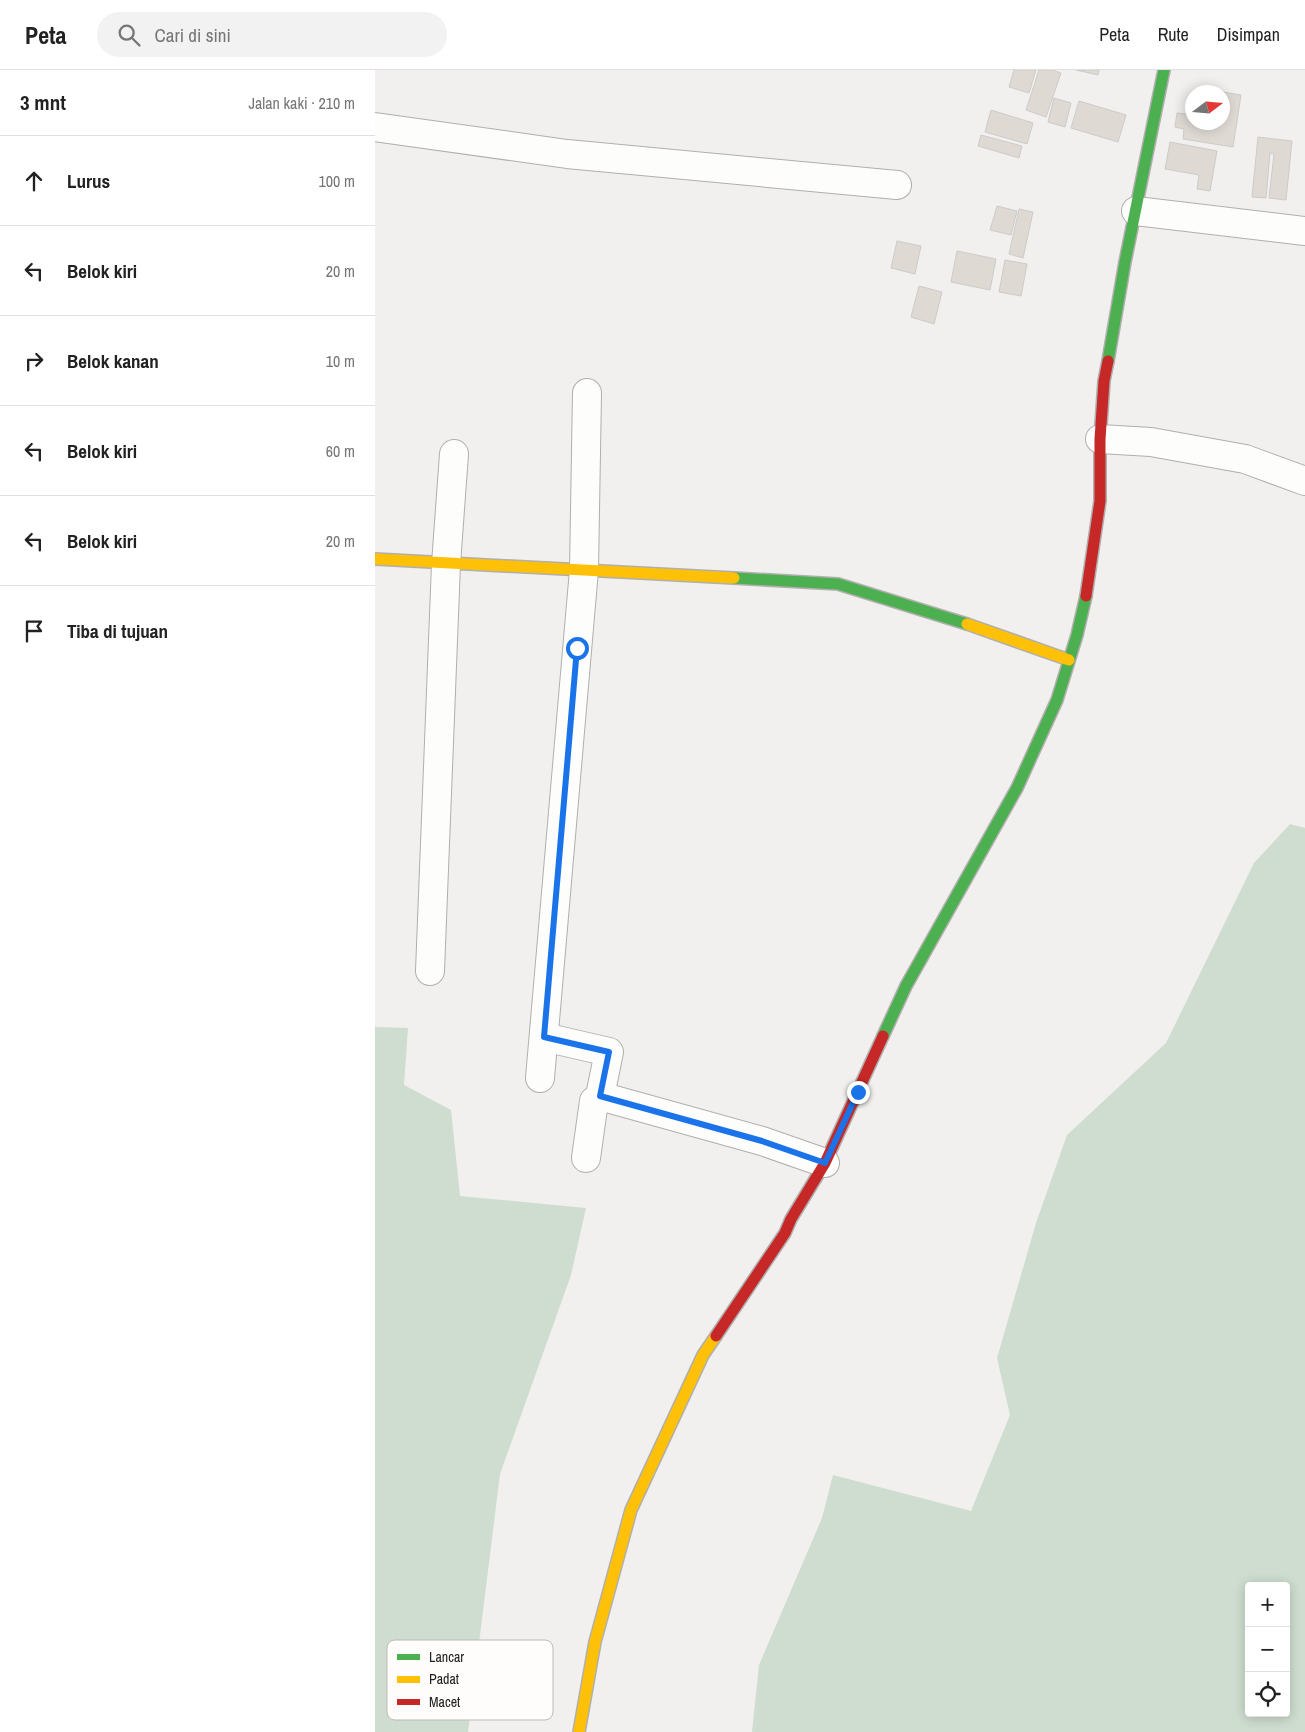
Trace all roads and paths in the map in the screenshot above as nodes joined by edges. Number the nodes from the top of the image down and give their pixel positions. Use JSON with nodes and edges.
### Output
{"nodes":[{"id":1,"x":1164,"y":70,"type":"edge"},
{"id":2,"x":375,"y":127,"type":"edge"},
{"id":3,"x":897,"y":185,"type":"dead end"},
{"id":4,"x":1136,"y":211,"type":"junction"},
{"id":5,"x":1305,"y":231,"type":"edge"},
{"id":6,"x":587,"y":393,"type":"dead end"},
{"id":7,"x":1100,"y":439,"type":"junction"},
{"id":8,"x":454,"y":454,"type":"dead end"},
{"id":9,"x":1305,"y":481,"type":"edge"},
{"id":10,"x":375,"y":560,"type":"edge"},
{"id":11,"x":446,"y":564,"type":"junction"},
{"id":12,"x":584,"y":570,"type":"junction"},
{"id":13,"x":1069,"y":660,"type":"junction"},
{"id":14,"x":431,"y":971,"type":"dead end"},
{"id":15,"x":544,"y":1037,"type":"junction"},
{"id":16,"x":540,"y":1078,"type":"dead end"},
{"id":17,"x":600,"y":1096,"type":"junction"},
{"id":18,"x":587,"y":1158,"type":"dead end"},
{"id":19,"x":825,"y":1163,"type":"junction"},
{"id":20,"x":579,"y":1732,"type":"edge"}],
"edges":[{"from":1,"to":4,"type":"street"},
{"from":2,"to":3,"type":"street"},
{"from":4,"to":5,"type":"street"},
{"from":4,"to":7,"type":"street"},
{"from":6,"to":12,"type":"street"},
{"from":7,"to":9,"type":"street"},
{"from":7,"to":13,"type":"street"},
{"from":8,"to":11,"type":"street"},
{"from":10,"to":11,"type":"street"},
{"from":11,"to":12,"type":"street"},
{"from":11,"to":14,"type":"street"},
{"from":12,"to":13,"type":"street"},
{"from":12,"to":15,"type":"street"},
{"from":13,"to":19,"type":"street"},
{"from":15,"to":16,"type":"street"},
{"from":15,"to":17,"type":"street"},
{"from":17,"to":18,"type":"street"},
{"from":17,"to":19,"type":"street"},
{"from":19,"to":20,"type":"street"}]}
